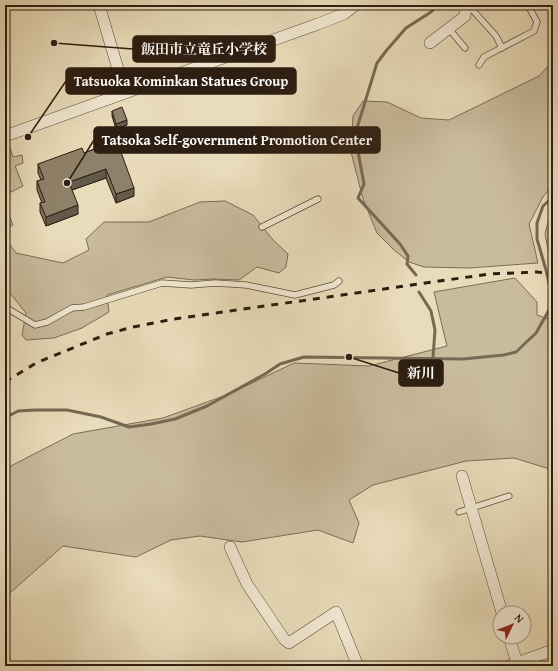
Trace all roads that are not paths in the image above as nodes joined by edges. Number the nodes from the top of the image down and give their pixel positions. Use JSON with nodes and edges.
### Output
{"nodes":[{"id":1,"x":98,"y":5,"type":"edge"},
{"id":2,"x":355,"y":5,"type":"edge"},
{"id":3,"x":467,"y":5,"type":"edge"},
{"id":4,"x":528,"y":5,"type":"edge"},
{"id":5,"x":449,"y":29,"type":"junction"},
{"id":6,"x":430,"y":43,"type":"dead end"},
{"id":7,"x":465,"y":48,"type":"dead end"},
{"id":8,"x":502,"y":48,"type":"junction"},
{"id":9,"x":480,"y":65,"type":"dead end"},
{"id":10,"x":125,"y":93,"type":"junction"},
{"id":11,"x":5,"y":136,"type":"edge"},
{"id":12,"x":318,"y":199,"type":"dead end"},
{"id":13,"x":262,"y":227,"type":"dead end"},
{"id":14,"x":339,"y":281,"type":"dead end"},
{"id":15,"x":5,"y":307,"type":"edge"},
{"id":16,"x":462,"y":476,"type":"dead end"},
{"id":17,"x":509,"y":496,"type":"dead end"},
{"id":18,"x":471,"y":508,"type":"junction"},
{"id":19,"x":459,"y":512,"type":"dead end"},
{"id":20,"x":230,"y":547,"type":"dead end"},
{"id":21,"x":500,"y":605,"type":"edge"},
{"id":22,"x":511,"y":645,"type":"edge"},
{"id":23,"x":553,"y":650,"type":"edge"},
{"id":24,"x":515,"y":665,"type":"edge"},
{"id":25,"x":358,"y":666,"type":"edge"}],
"edges":[{"from":1,"to":10,"type":"street"},
{"from":2,"to":10,"type":"street"},
{"from":3,"to":5,"type":"street"},
{"from":3,"to":8,"type":"lane"},
{"from":4,"to":8,"type":"lane"},
{"from":5,"to":6,"type":"street"},
{"from":5,"to":7,"type":"lane"},
{"from":8,"to":9,"type":"lane"},
{"from":10,"to":11,"type":"street"},
{"from":12,"to":13,"type":"lane"},
{"from":14,"to":15,"type":"lane"},
{"from":16,"to":18,"type":"street"},
{"from":17,"to":18,"type":"lane"},
{"from":18,"to":19,"type":"lane"},
{"from":18,"to":21,"type":"street"},
{"from":20,"to":25,"type":"street"},
{"from":22,"to":24,"type":"street"},
{"from":23,"to":24,"type":"street"}]}
